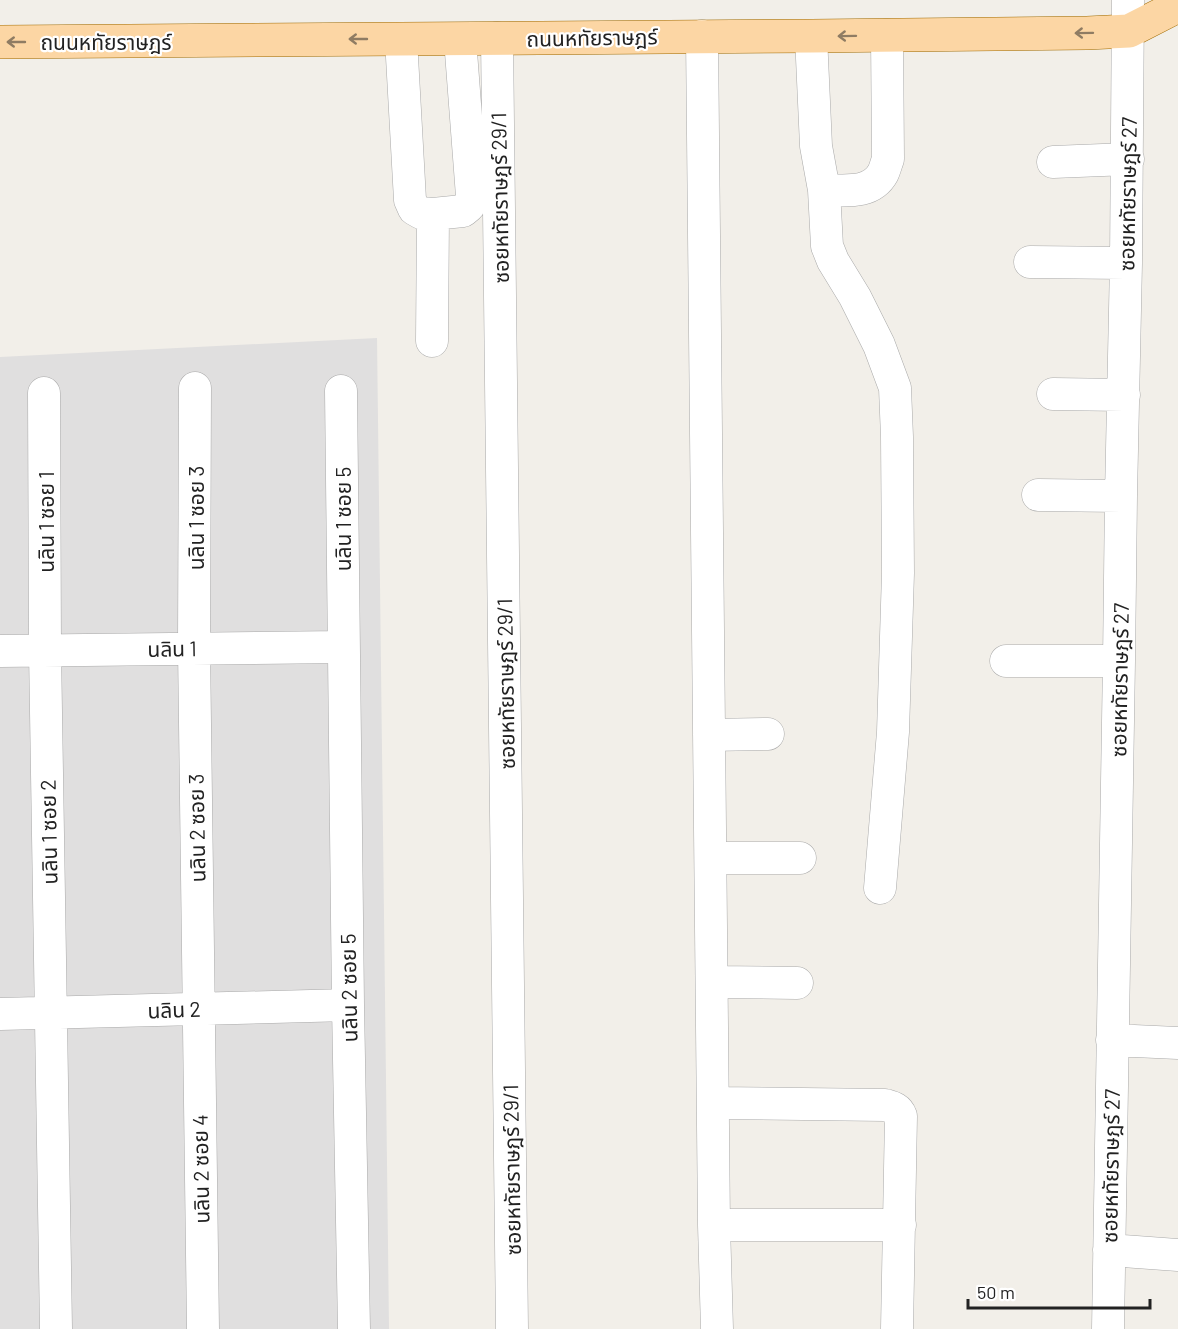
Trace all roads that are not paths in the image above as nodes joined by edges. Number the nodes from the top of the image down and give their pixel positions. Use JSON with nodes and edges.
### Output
{"nodes":[{"id":1,"x":1165,"y":0,"type":"edge"},
{"id":2,"x":1178,"y":6,"type":"edge"},
{"id":3,"x":1129,"y":16,"type":"edge"},
{"id":4,"x":887,"y":35,"type":"junction"},
{"id":5,"x":702,"y":36,"type":"junction"},
{"id":6,"x":811,"y":36,"type":"junction"},
{"id":7,"x":497,"y":38,"type":"junction"},
{"id":8,"x":401,"y":39,"type":"junction"},
{"id":9,"x":460,"y":39,"type":"junction"},
{"id":10,"x":0,"y":42,"type":"edge"},
{"id":11,"x":1128,"y":159,"type":"junction"},
{"id":12,"x":1053,"y":162,"type":"dead end"},
{"id":13,"x":824,"y":190,"type":"junction"},
{"id":14,"x":433,"y":214,"type":"junction"},
{"id":15,"x":1030,"y":262,"type":"dead end"},
{"id":16,"x":1126,"y":263,"type":"junction"},
{"id":17,"x":432,"y":341,"type":"dead end"},
{"id":18,"x":195,"y":388,"type":"dead end"},
{"id":19,"x":341,"y":391,"type":"dead end"},
{"id":20,"x":44,"y":393,"type":"dead end"},
{"id":21,"x":1053,"y":394,"type":"dead end"},
{"id":22,"x":1124,"y":395,"type":"junction"},
{"id":23,"x":1038,"y":495,"type":"dead end"},
{"id":24,"x":1121,"y":496,"type":"junction"},
{"id":25,"x":343,"y":647,"type":"junction"},
{"id":26,"x":194,"y":648,"type":"junction"},
{"id":27,"x":45,"y":650,"type":"junction"},
{"id":28,"x":0,"y":651,"type":"edge"},
{"id":29,"x":1006,"y":661,"type":"dead end"},
{"id":30,"x":1119,"y":661,"type":"junction"},
{"id":31,"x":768,"y":734,"type":"dead end"},
{"id":32,"x":709,"y":735,"type":"junction"},
{"id":33,"x":711,"y":858,"type":"junction"},
{"id":34,"x":800,"y":858,"type":"dead end"},
{"id":35,"x":880,"y":888,"type":"dead end"},
{"id":36,"x":712,"y":982,"type":"junction"},
{"id":37,"x":797,"y":983,"type":"dead end"},
{"id":38,"x":348,"y":1005,"type":"junction"},
{"id":39,"x":198,"y":1008,"type":"junction"},
{"id":40,"x":51,"y":1013,"type":"junction"},
{"id":41,"x":0,"y":1014,"type":"edge"},
{"id":42,"x":1112,"y":1040,"type":"junction"},
{"id":43,"x":1178,"y":1042,"type":"edge"},
{"id":44,"x":714,"y":1103,"type":"junction"},
{"id":45,"x":714,"y":1225,"type":"junction"},
{"id":46,"x":900,"y":1226,"type":"junction"},
{"id":47,"x":1109,"y":1250,"type":"junction"},
{"id":48,"x":1178,"y":1255,"type":"edge"},
{"id":49,"x":56,"y":1329,"type":"edge"},
{"id":50,"x":203,"y":1329,"type":"edge"},
{"id":51,"x":354,"y":1329,"type":"edge"},
{"id":52,"x":512,"y":1329,"type":"edge"},
{"id":53,"x":717,"y":1329,"type":"edge"},
{"id":54,"x":897,"y":1329,"type":"edge"},
{"id":55,"x":1108,"y":1329,"type":"edge"}],
"edges":[{"from":1,"to":2,"type":"main road","name":"ถนนหทัยราษฎร์"},
{"from":2,"to":3,"type":"main road","name":"ถนนหทัยราษฎร์"},
{"from":3,"to":4,"type":"main road","name":"ถนนหทัยราษฎร์","one_way":true},
{"from":3,"to":11,"type":"street","name":"ซอยหทัยราษฎร์ 27"},
{"from":4,"to":6,"type":"main road","name":"ถนนหทัยราษฎร์","one_way":true},
{"from":4,"to":13,"type":"street"},
{"from":5,"to":6,"type":"main road","name":"ถนนหทัยราษฎร์"},
{"from":5,"to":7,"type":"main road","name":"ถนนหทัยราษฎร์"},
{"from":5,"to":32,"type":"street"},
{"from":6,"to":13,"type":"street"},
{"from":7,"to":9,"type":"main road","name":"ถนนหทัยราษฎร์"},
{"from":7,"to":52,"type":"street","name":"ซอยหทัยราษฎร์ 29/1"},
{"from":8,"to":9,"type":"main road","name":"ถนนหทัยราษฎร์"},
{"from":8,"to":10,"type":"main road","name":"ถนนหทัยราษฎร์","one_way":true},
{"from":8,"to":14,"type":"street"},
{"from":9,"to":14,"type":"street"},
{"from":11,"to":12,"type":"street"},
{"from":11,"to":16,"type":"street","name":"ซอยหทัยราษฎร์ 27"},
{"from":13,"to":35,"type":"street"},
{"from":14,"to":17,"type":"street"},
{"from":15,"to":16,"type":"street"},
{"from":16,"to":22,"type":"street","name":"ซอยหทัยราษฎร์ 27"},
{"from":18,"to":26,"type":"street","name":"นลิน 1 ซอย 3"},
{"from":19,"to":25,"type":"street","name":"นลิน 1 ซอย 5"},
{"from":20,"to":27,"type":"street","name":"นลิน 1 ซอย 1"},
{"from":21,"to":22,"type":"street"},
{"from":22,"to":24,"type":"street","name":"ซอยหทัยราษฎร์ 27"},
{"from":23,"to":24,"type":"street"},
{"from":24,"to":30,"type":"street","name":"ซอยหทัยราษฎร์ 27"},
{"from":25,"to":26,"type":"street","name":"นลิน 1"},
{"from":25,"to":38,"type":"street","name":"นลิน 2 ซอย 5"},
{"from":26,"to":27,"type":"street","name":"นลิน 1"},
{"from":26,"to":39,"type":"street","name":"นลิน 2 ซอย 3"},
{"from":27,"to":28,"type":"street","name":"นลิน 1"},
{"from":27,"to":40,"type":"street","name":"นลิน 1 ซอย 2"},
{"from":29,"to":30,"type":"street"},
{"from":30,"to":42,"type":"street","name":"ซอยหทัยราษฎร์ 27"},
{"from":31,"to":32,"type":"street"},
{"from":32,"to":33,"type":"street"},
{"from":33,"to":34,"type":"street"},
{"from":33,"to":36,"type":"street"},
{"from":36,"to":37,"type":"street"},
{"from":36,"to":44,"type":"street"},
{"from":38,"to":39,"type":"street","name":"นลิน 2"},
{"from":38,"to":51,"type":"street","name":"นลิน 2 ซอย 5"},
{"from":39,"to":40,"type":"street","name":"นลิน 2"},
{"from":39,"to":50,"type":"street","name":"นลิน 2 ซอย 4"},
{"from":40,"to":41,"type":"street","name":"นลิน 2"},
{"from":40,"to":49,"type":"street","name":"นลิน 1 ซอย 2"},
{"from":42,"to":43,"type":"street"},
{"from":42,"to":47,"type":"street","name":"ซอยหทัยราษฎร์ 27"},
{"from":44,"to":45,"type":"street"},
{"from":44,"to":46,"type":"street"},
{"from":45,"to":46,"type":"street"},
{"from":45,"to":53,"type":"street"},
{"from":46,"to":54,"type":"street"},
{"from":47,"to":48,"type":"street"},
{"from":47,"to":55,"type":"street","name":"ซอยหทัยราษฎร์ 27"}]}
